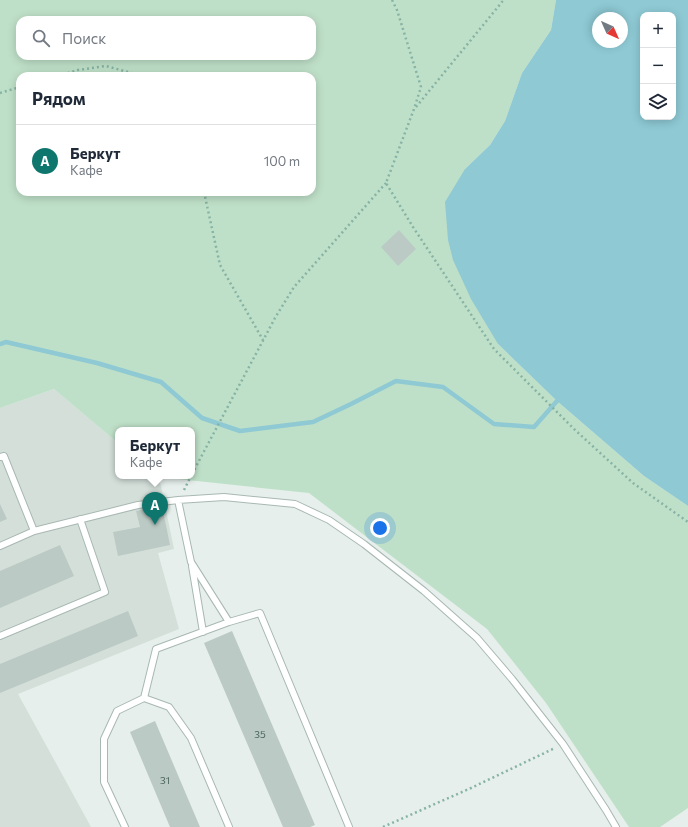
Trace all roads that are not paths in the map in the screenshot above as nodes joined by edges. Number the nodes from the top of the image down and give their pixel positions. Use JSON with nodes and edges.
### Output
{"nodes":[{"id":1,"x":0,"y":457,"type":"edge"},
{"id":2,"x":178,"y":500,"type":"junction"},
{"id":3,"x":80,"y":519,"type":"junction"},
{"id":4,"x":34,"y":531,"type":"junction"},
{"id":5,"x":0,"y":546,"type":"edge"},
{"id":6,"x":191,"y":562,"type":"junction"},
{"id":7,"x":229,"y":622,"type":"junction"},
{"id":8,"x":203,"y":632,"type":"junction"},
{"id":9,"x":0,"y":636,"type":"edge"},
{"id":10,"x":144,"y":698,"type":"junction"},
{"id":11,"x":125,"y":827,"type":"edge"},
{"id":12,"x":229,"y":827,"type":"edge"},
{"id":13,"x":349,"y":827,"type":"edge"},
{"id":14,"x":616,"y":827,"type":"edge"}],
"edges":[{"from":1,"to":4,"type":"lane"},
{"from":2,"to":3,"type":"lane"},
{"from":2,"to":6,"type":"lane"},
{"from":2,"to":14,"type":"lane"},
{"from":3,"to":4,"type":"lane"},
{"from":3,"to":9,"type":"lane"},
{"from":4,"to":5,"type":"lane"},
{"from":6,"to":7,"type":"lane"},
{"from":6,"to":8,"type":"lane"},
{"from":7,"to":8,"type":"lane"},
{"from":7,"to":13,"type":"lane"},
{"from":8,"to":10,"type":"lane"},
{"from":10,"to":11,"type":"lane"},
{"from":10,"to":12,"type":"lane"}]}
